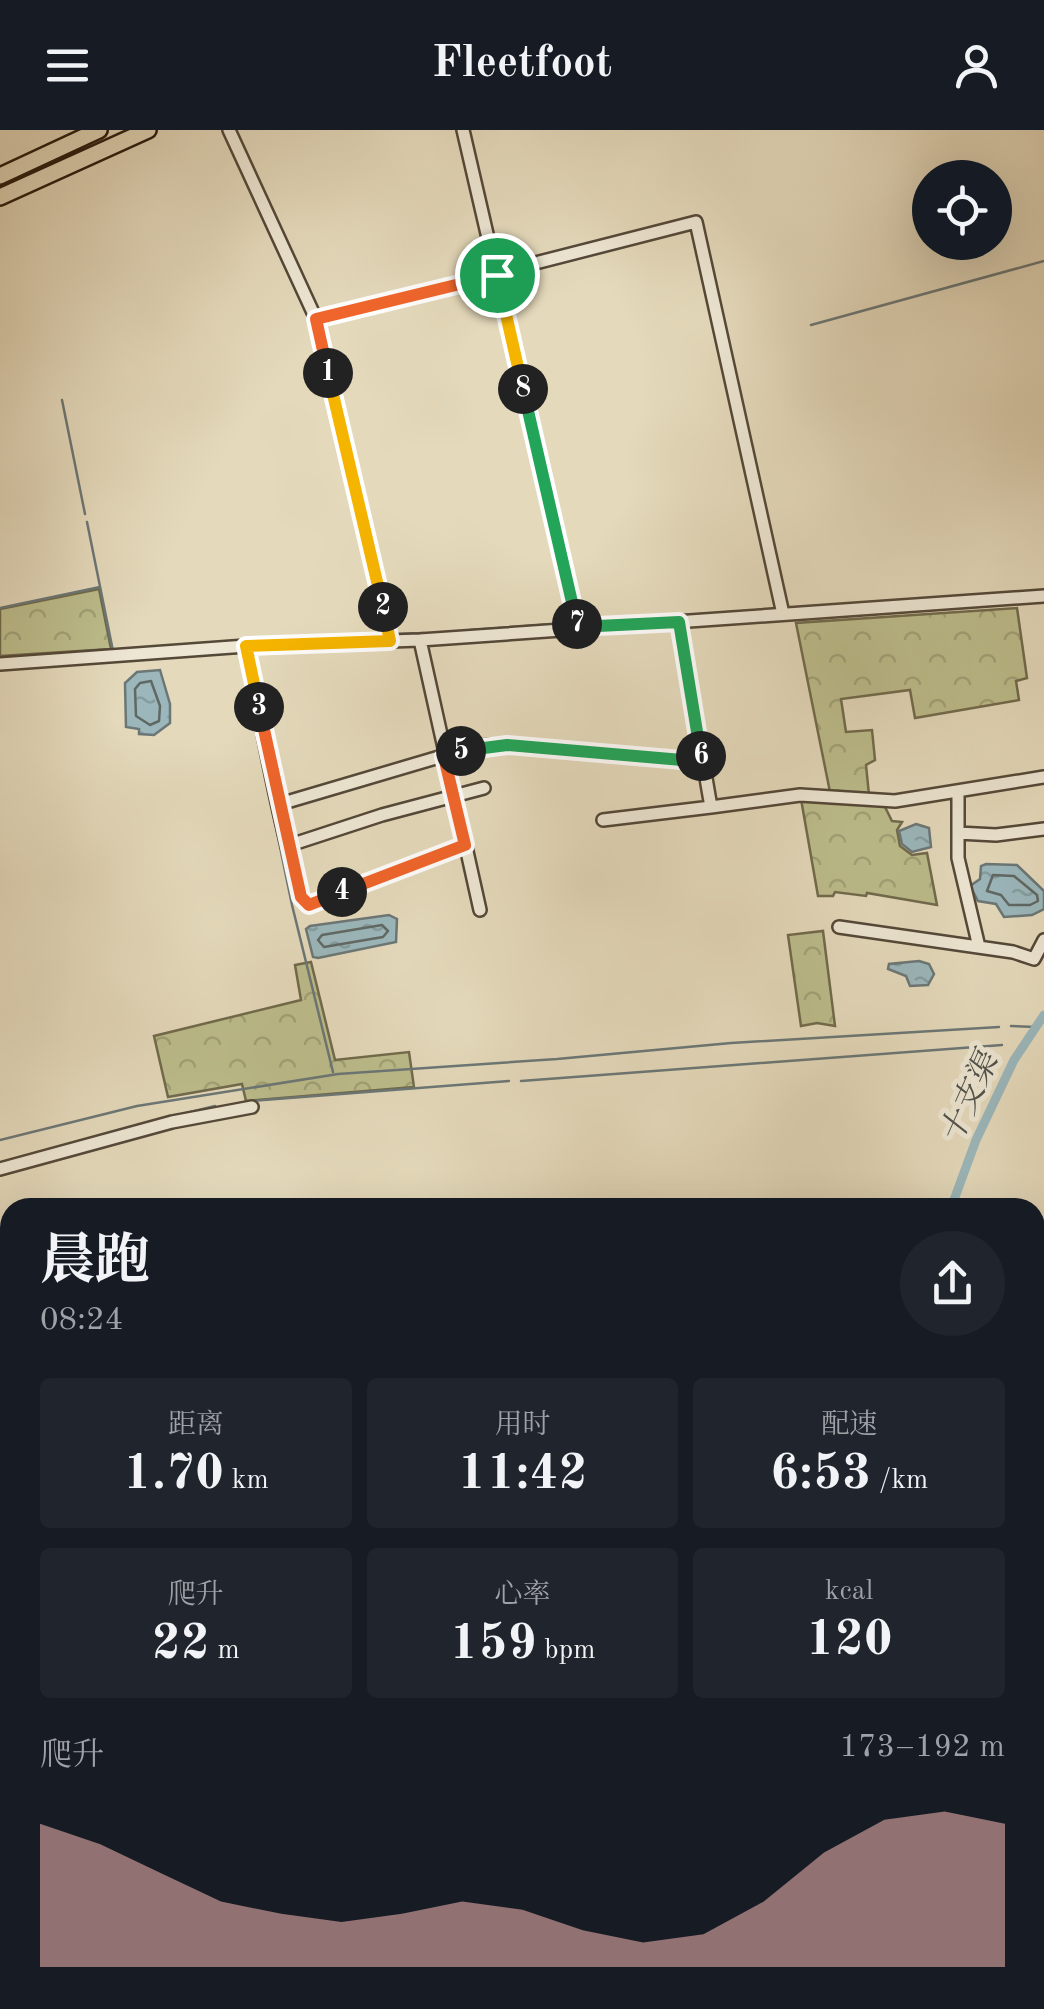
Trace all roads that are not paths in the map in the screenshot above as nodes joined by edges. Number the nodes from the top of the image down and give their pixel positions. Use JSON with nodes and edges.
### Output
{"nodes":[{"id":1,"x":99,"y":130,"type":"edge"},
{"id":2,"x":148,"y":130,"type":"edge"},
{"id":3,"x":229,"y":130,"type":"edge"},
{"id":4,"x":463,"y":130,"type":"edge"},
{"id":5,"x":0,"y":176,"type":"edge"},
{"id":6,"x":0,"y":197,"type":"edge"},
{"id":7,"x":497,"y":275,"type":"junction"},
{"id":8,"x":316,"y":319,"type":"junction"},
{"id":9,"x":1044,"y":596,"type":"edge"},
{"id":10,"x":783,"y":614,"type":"junction"},
{"id":11,"x":679,"y":622,"type":"junction"},
{"id":12,"x":578,"y":627,"type":"junction"},
{"id":13,"x":420,"y":640,"type":"junction"},
{"id":14,"x":390,"y":641,"type":"junction"},
{"id":15,"x":246,"y":646,"type":"junction"},
{"id":16,"x":0,"y":664,"type":"edge"},
{"id":17,"x":702,"y":756,"type":"junction"},
{"id":18,"x":444,"y":757,"type":"junction"},
{"id":19,"x":1044,"y":777,"type":"edge"},
{"id":20,"x":484,"y":788,"type":"dead end"},
{"id":21,"x":958,"y":791,"type":"junction"},
{"id":22,"x":453,"y":798,"type":"junction"},
{"id":23,"x":280,"y":804,"type":"junction"},
{"id":24,"x":711,"y":807,"type":"junction"},
{"id":25,"x":603,"y":820,"type":"dead end"},
{"id":26,"x":1044,"y":829,"type":"edge"},
{"id":27,"x":958,"y":833,"type":"junction"},
{"id":28,"x":465,"y":845,"type":"junction"},
{"id":29,"x":288,"y":846,"type":"junction"},
{"id":30,"x":480,"y":910,"type":"dead end"},
{"id":31,"x":839,"y":927,"type":"dead end"},
{"id":32,"x":1044,"y":940,"type":"edge"},
{"id":33,"x":979,"y":948,"type":"junction"},
{"id":34,"x":252,"y":1106,"type":"dead end"},
{"id":35,"x":0,"y":1169,"type":"edge"}],
"edges":[{"from":1,"to":5,"type":"main road"},
{"from":2,"to":6,"type":"main road"},
{"from":3,"to":8,"type":"street"},
{"from":4,"to":7,"type":"street"},
{"from":7,"to":8,"type":"street"},
{"from":7,"to":10,"type":"street"},
{"from":7,"to":12,"type":"street"},
{"from":8,"to":14,"type":"street"},
{"from":9,"to":10,"type":"street"},
{"from":10,"to":11,"type":"street"},
{"from":11,"to":12,"type":"street"},
{"from":11,"to":17,"type":"street"},
{"from":12,"to":13,"type":"street"},
{"from":13,"to":14,"type":"street"},
{"from":13,"to":18,"type":"street"},
{"from":14,"to":15,"type":"street"},
{"from":15,"to":16,"type":"street"},
{"from":15,"to":23,"type":"street"},
{"from":17,"to":18,"type":"street"},
{"from":17,"to":24,"type":"street"},
{"from":18,"to":22,"type":"street"},
{"from":18,"to":23,"type":"street"},
{"from":19,"to":21,"type":"street"},
{"from":20,"to":22,"type":"street"},
{"from":21,"to":24,"type":"street"},
{"from":21,"to":27,"type":"street"},
{"from":22,"to":28,"type":"street"},
{"from":22,"to":29,"type":"street"},
{"from":23,"to":29,"type":"street"},
{"from":24,"to":25,"type":"street"},
{"from":26,"to":27,"type":"street"},
{"from":27,"to":33,"type":"street"},
{"from":28,"to":29,"type":"street"},
{"from":28,"to":30,"type":"street"},
{"from":31,"to":33,"type":"street"},
{"from":32,"to":33,"type":"street"},
{"from":34,"to":35,"type":"street"}]}
